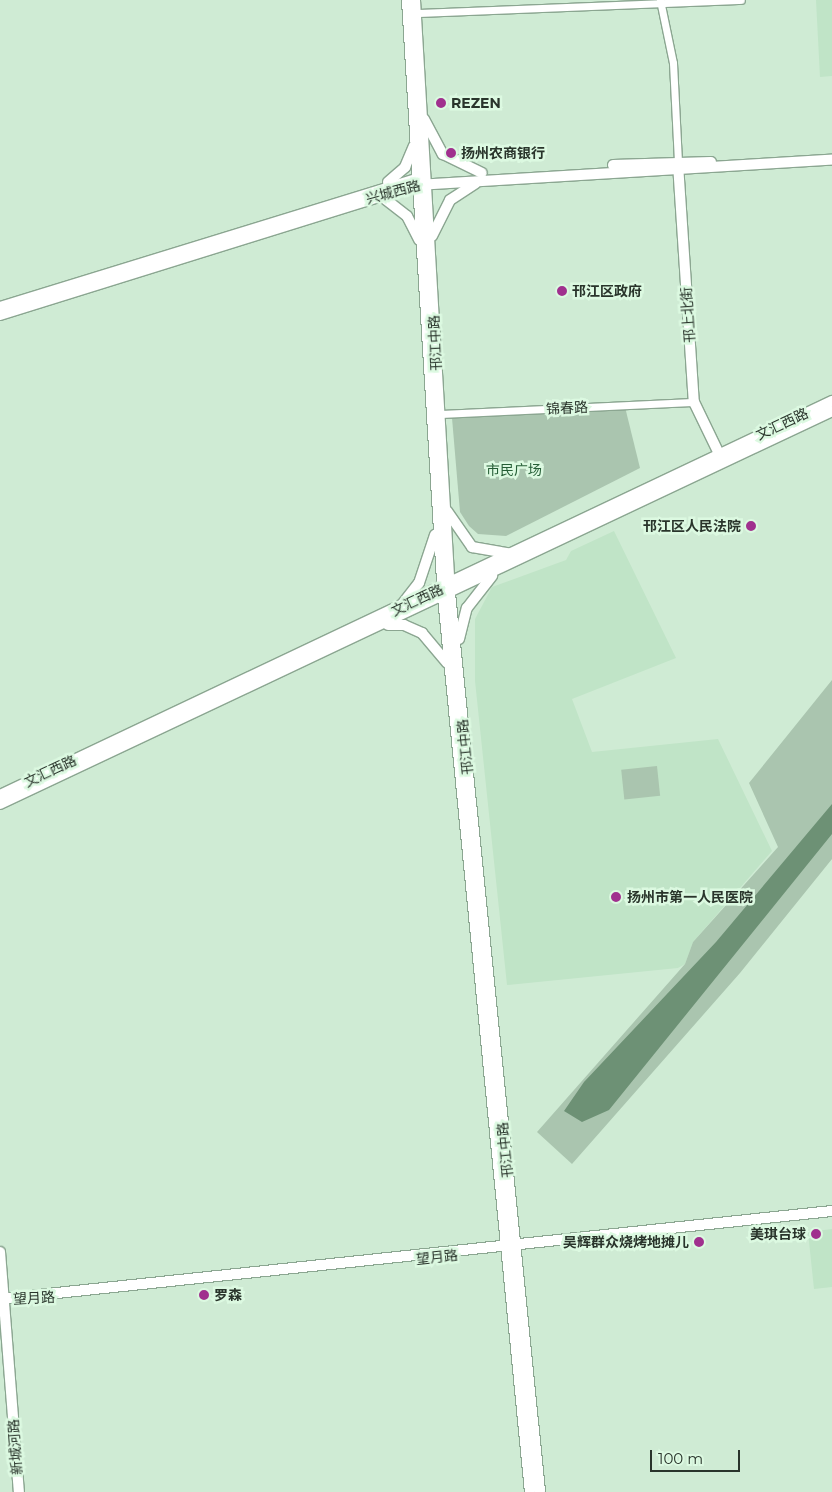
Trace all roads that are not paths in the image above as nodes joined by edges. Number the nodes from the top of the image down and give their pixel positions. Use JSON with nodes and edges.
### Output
{"nodes":[{"id":1,"x":407,"y":0,"type":"edge"},
{"id":2,"x":415,"y":0,"type":"edge"},
{"id":3,"x":741,"y":0,"type":"edge"},
{"id":4,"x":661,"y":2,"type":"edge"},
{"id":5,"x":416,"y":13,"type":"junction"},
{"id":6,"x":421,"y":113,"type":"junction"},
{"id":7,"x":415,"y":143,"type":"junction"},
{"id":8,"x":832,"y":154,"type":"edge"},
{"id":9,"x":832,"y":160,"type":"edge"},
{"id":10,"x":678,"y":166,"type":"junction"},
{"id":11,"x":484,"y":177,"type":"junction"},
{"id":12,"x":422,"y":181,"type":"junction"},
{"id":13,"x":380,"y":191,"type":"junction"},
{"id":14,"x":426,"y":245,"type":"junction"},
{"id":15,"x":0,"y":307,"type":"edge"},
{"id":16,"x":0,"y":314,"type":"edge"},
{"id":17,"x":832,"y":401,"type":"edge"},
{"id":18,"x":694,"y":402,"type":"junction"},
{"id":19,"x":832,"y":410,"type":"edge"},
{"id":20,"x":439,"y":414,"type":"junction"},
{"id":21,"x":721,"y":458,"type":"junction"},
{"id":22,"x":445,"y":508,"type":"junction"},
{"id":23,"x":438,"y":527,"type":"junction"},
{"id":24,"x":513,"y":554,"type":"junction"},
{"id":25,"x":498,"y":570,"type":"junction"},
{"id":26,"x":446,"y":591,"type":"junction"},
{"id":27,"x":399,"y":608,"type":"junction"},
{"id":28,"x":382,"y":626,"type":"junction"},
{"id":29,"x":453,"y":664,"type":"junction"},
{"id":30,"x":0,"y":795,"type":"edge"},
{"id":31,"x":0,"y":804,"type":"edge"},
{"id":32,"x":832,"y":1211,"type":"edge"},
{"id":33,"x":832,"y":1217,"type":"edge"},
{"id":34,"x":509,"y":1247,"type":"junction"},
{"id":35,"x":0,"y":1252,"type":"edge"},
{"id":36,"x":2,"y":1299,"type":"edge"},
{"id":37,"x":19,"y":1492,"type":"edge"},
{"id":38,"x":530,"y":1492,"type":"edge"},
{"id":39,"x":540,"y":1492,"type":"edge"}],
"edges":[{"from":1,"to":7,"type":"main road","name":"邗江中路"},
{"from":2,"to":5,"type":"main road","name":"邗江中路"},
{"from":3,"to":4,"type":"street"},
{"from":4,"to":5,"type":"street"},
{"from":4,"to":10,"type":"street"},
{"from":5,"to":6,"type":"main road","name":"邗江中路"},
{"from":6,"to":11,"type":"main road"},
{"from":6,"to":12,"type":"main road","name":"邗江中路"},
{"from":7,"to":12,"type":"main road","name":"邗江中路"},
{"from":7,"to":13,"type":"main road"},
{"from":8,"to":10,"type":"main road","name":"兴城西路"},
{"from":9,"to":10,"type":"main road","name":"兴城西路"},
{"from":10,"to":11,"type":"main road","name":"兴城西路"},
{"from":10,"to":18,"type":"main road","name":"邗上北街"},
{"from":11,"to":12,"type":"main road","name":"兴城西路"},
{"from":11,"to":14,"type":"main road"},
{"from":12,"to":13,"type":"main road","name":"兴城西路"},
{"from":12,"to":14,"type":"main road","name":"邗江中路"},
{"from":13,"to":14,"type":"main road"},
{"from":13,"to":15,"type":"main road","name":"兴城西路"},
{"from":13,"to":16,"type":"main road","name":"兴城西路"},
{"from":14,"to":20,"type":"main road","name":"邗江中路"},
{"from":14,"to":23,"type":"main road","name":"邗江中路"},
{"from":17,"to":21,"type":"main road","name":"文汇西路"},
{"from":18,"to":20,"type":"street","name":"锦春路"},
{"from":18,"to":21,"type":"main road","name":"邗上北街"},
{"from":19,"to":21,"type":"main road","name":"文汇西路"},
{"from":20,"to":22,"type":"main road","name":"邗江中路"},
{"from":21,"to":24,"type":"main road","name":"文汇西路"},
{"from":21,"to":25,"type":"main road","name":"文汇西路"},
{"from":22,"to":24,"type":"main road"},
{"from":22,"to":26,"type":"main road","name":"邗江中路"},
{"from":23,"to":26,"type":"main road","name":"邗江中路"},
{"from":23,"to":27,"type":"main road"},
{"from":24,"to":26,"type":"main road","name":"文汇西路"},
{"from":25,"to":26,"type":"main road","name":"文汇西路"},
{"from":25,"to":29,"type":"main road"},
{"from":26,"to":27,"type":"main road","name":"文汇西路"},
{"from":26,"to":28,"type":"main road","name":"文汇西路"},
{"from":26,"to":29,"type":"main road","name":"邗江中路"},
{"from":27,"to":30,"type":"main road","name":"文汇西路"},
{"from":28,"to":29,"type":"main road"},
{"from":28,"to":31,"type":"main road","name":"文汇西路"},
{"from":29,"to":34,"type":"main road","name":"邗江中路"},
{"from":32,"to":34,"type":"main road","name":"望月路"},
{"from":33,"to":34,"type":"main road","name":"望月路"},
{"from":34,"to":36,"type":"main road","name":"望月路"},
{"from":34,"to":38,"type":"main road","name":"邗江中路"},
{"from":34,"to":39,"type":"main road","name":"邗江中路"},
{"from":35,"to":36,"type":"main road","name":"新城河路"},
{"from":36,"to":37,"type":"main road","name":"新城河路"}]}
